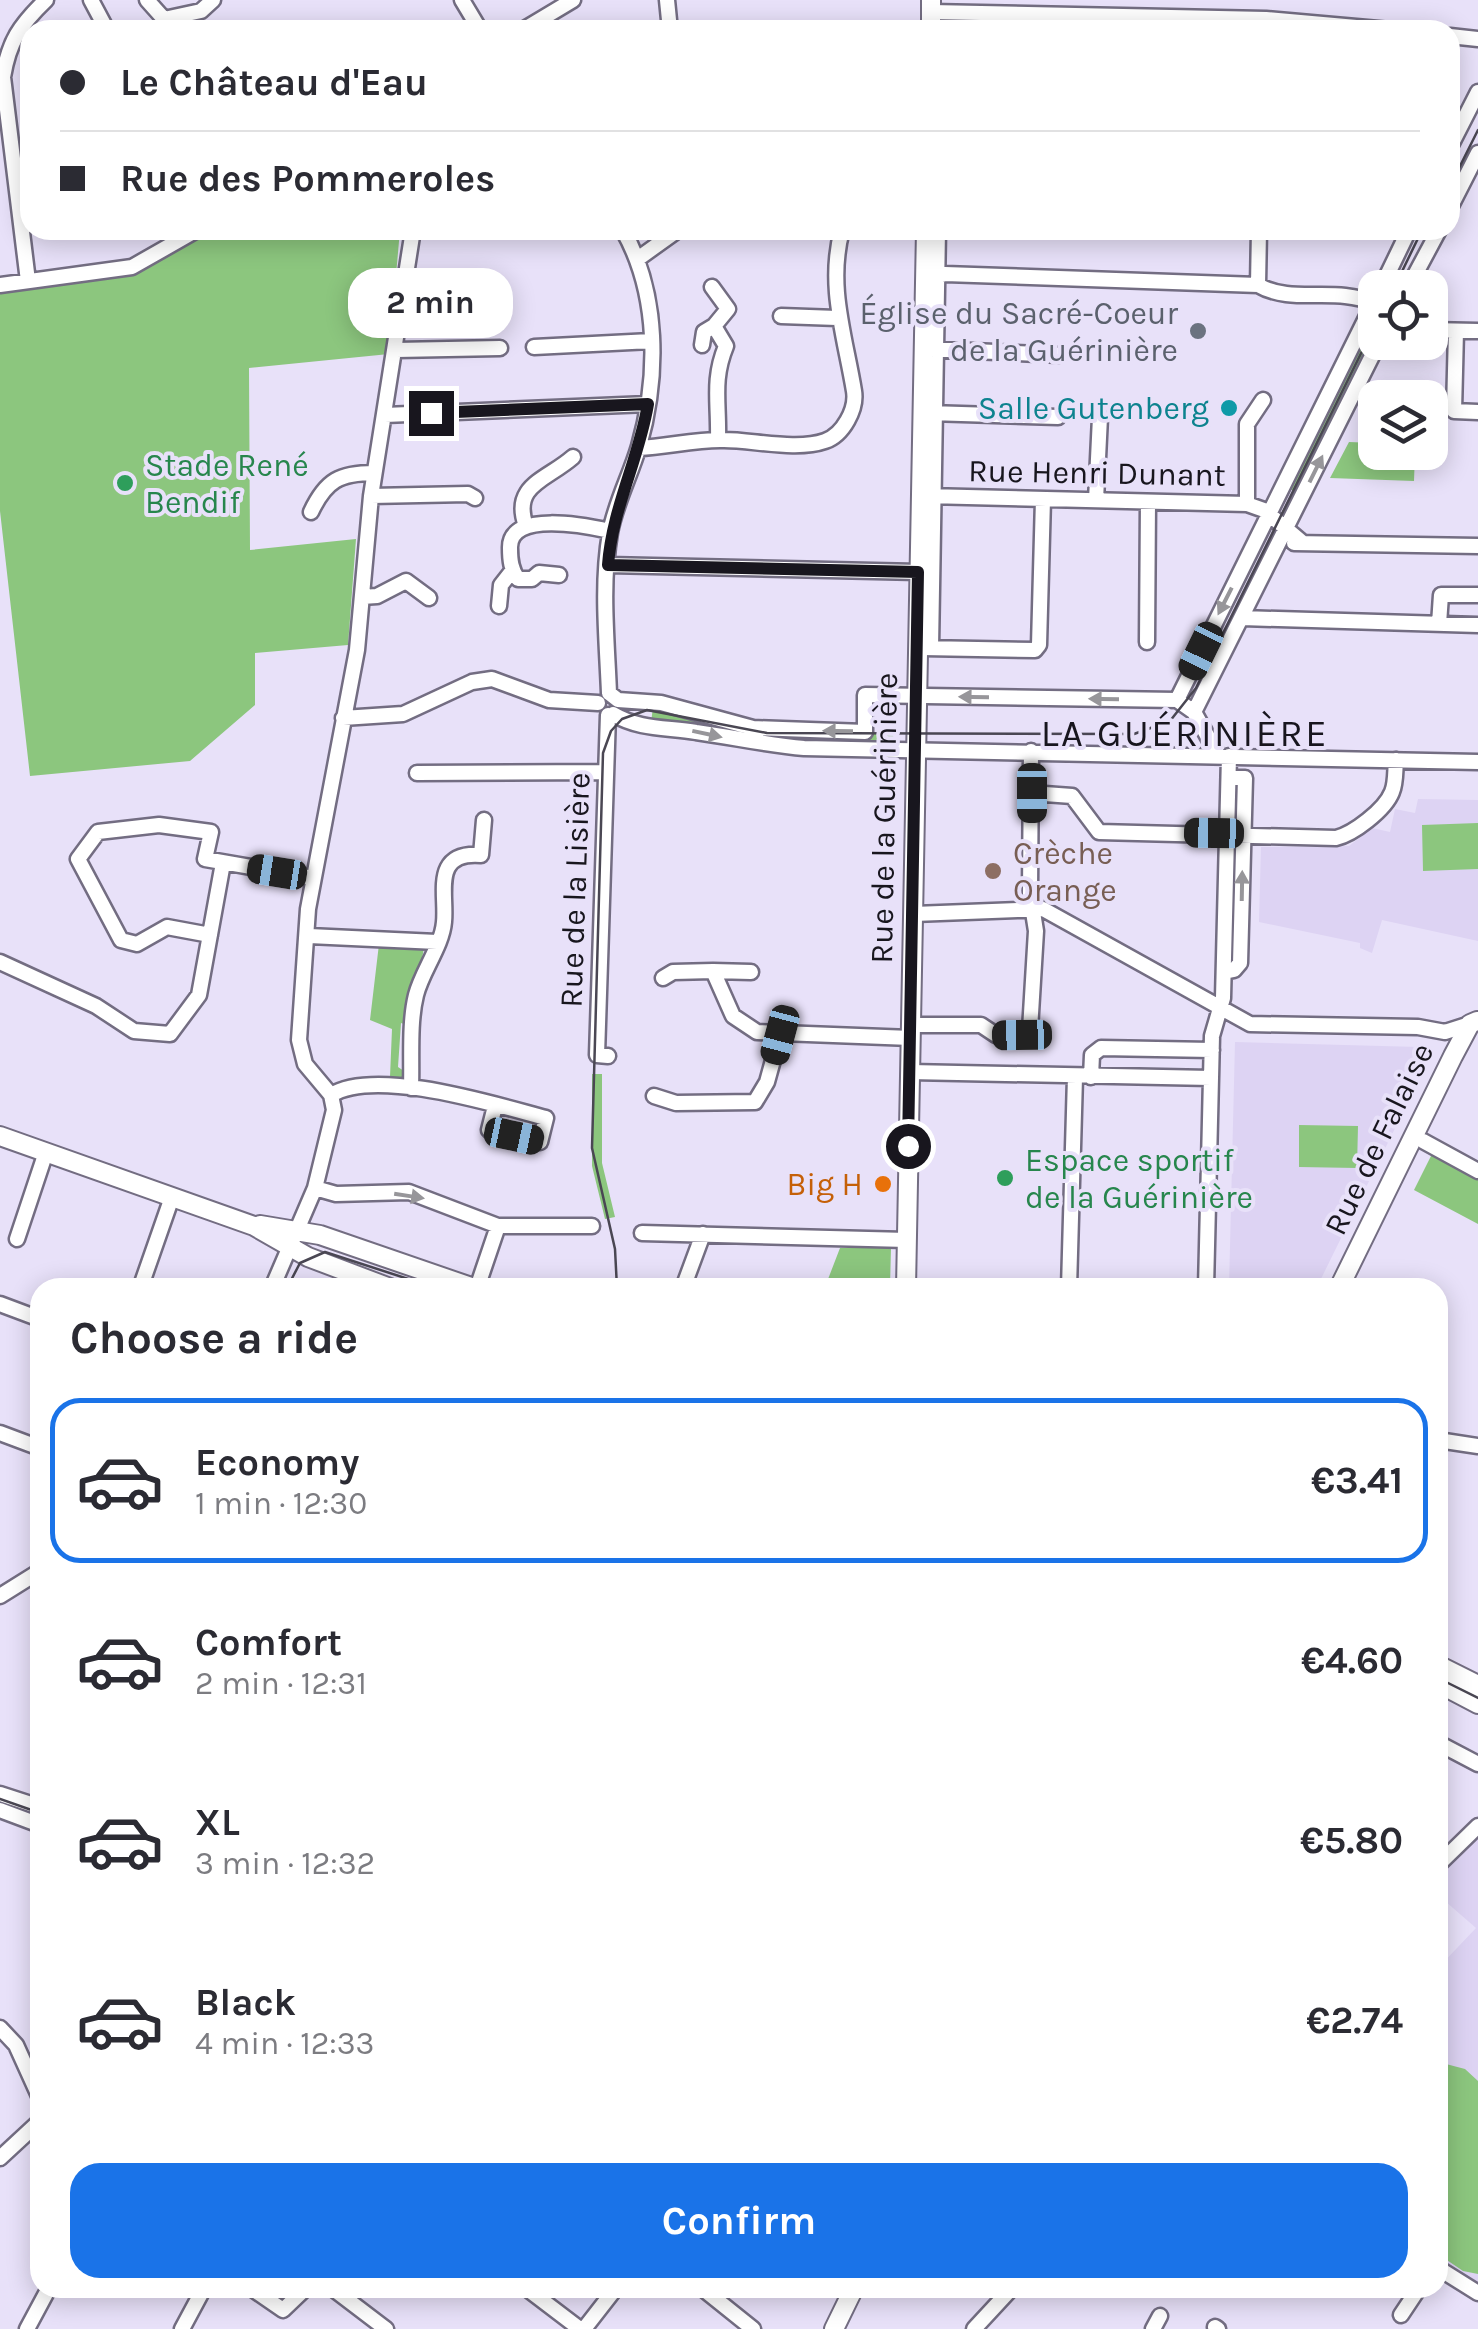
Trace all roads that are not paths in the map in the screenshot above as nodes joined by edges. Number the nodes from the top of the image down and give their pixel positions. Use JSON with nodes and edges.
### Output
{"nodes":[{"id":1,"x":46,"y":0,"type":"edge"},
{"id":2,"x":147,"y":0,"type":"edge"},
{"id":3,"x":213,"y":0,"type":"edge"},
{"id":4,"x":572,"y":0,"type":"edge"},
{"id":5,"x":934,"y":13,"type":"edge"},
{"id":6,"x":25,"y":20,"type":"edge"},
{"id":7,"x":539,"y":20,"type":"edge"},
{"id":8,"x":1145,"y":20,"type":"edge"},
{"id":9,"x":20,"y":25,"type":"edge"},
{"id":10,"x":1478,"y":92,"type":"edge"},
{"id":11,"x":1460,"y":128,"type":"edge"},
{"id":12,"x":1478,"y":153,"type":"edge"},
{"id":13,"x":1460,"y":188,"type":"edge"},
{"id":14,"x":20,"y":216,"type":"edge"},
{"id":15,"x":23,"y":240,"type":"edge"},
{"id":16,"x":179,"y":240,"type":"edge"},
{"id":17,"x":412,"y":240,"type":"edge"},
{"id":18,"x":629,"y":240,"type":"edge"},
{"id":19,"x":664,"y":240,"type":"edge"},
{"id":20,"x":839,"y":240,"type":"edge"},
{"id":21,"x":927,"y":240,"type":"edge"},
{"id":22,"x":937,"y":240,"type":"edge"},
{"id":23,"x":1259,"y":240,"type":"edge"},
{"id":24,"x":1404,"y":240,"type":"edge"},
{"id":25,"x":1433,"y":240,"type":"edge"},
{"id":26,"x":639,"y":258,"type":"junction"},
{"id":27,"x":1390,"y":270,"type":"edge"},
{"id":28,"x":1417,"y":270,"type":"edge"},
{"id":29,"x":931,"y":278,"type":"junction"},
{"id":30,"x":28,"y":281,"type":"junction"},
{"id":31,"x":1258,"y":284,"type":"junction"},
{"id":32,"x":0,"y":285,"type":"edge"},
{"id":33,"x":712,"y":288,"type":"dead end"},
{"id":34,"x":1358,"y":297,"type":"edge"},
{"id":35,"x":781,"y":316,"type":"dead end"},
{"id":36,"x":837,"y":318,"type":"junction"},
{"id":37,"x":714,"y":326,"type":"junction"},
{"id":38,"x":1448,"y":330,"type":"edge"},
{"id":39,"x":1456,"y":330,"type":"junction"},
{"id":40,"x":1478,"y":331,"type":"edge"},
{"id":41,"x":1358,"y":333,"type":"edge"},
{"id":42,"x":652,"y":341,"type":"junction"},
{"id":43,"x":702,"y":345,"type":"dead end"},
{"id":44,"x":534,"y":346,"type":"dead end"},
{"id":45,"x":500,"y":348,"type":"dead end"},
{"id":46,"x":930,"y":349,"type":"junction"},
{"id":47,"x":396,"y":350,"type":"junction"},
{"id":48,"x":1060,"y":355,"type":"dead end"},
{"id":49,"x":1370,"y":360,"type":"edge"},
{"id":50,"x":1263,"y":400,"type":"dead end"},
{"id":51,"x":648,"y":404,"type":"junction"},
{"id":52,"x":1478,"y":412,"type":"edge"},
{"id":53,"x":928,"y":413,"type":"junction"},
{"id":54,"x":385,"y":415,"type":"junction"},
{"id":55,"x":1058,"y":416,"type":"dead end"},
{"id":56,"x":1100,"y":418,"type":"dead end"},
{"id":57,"x":718,"y":440,"type":"junction"},
{"id":58,"x":639,"y":448,"type":"junction"},
{"id":59,"x":573,"y":457,"type":"dead end"},
{"id":60,"x":374,"y":473,"type":"junction"},
{"id":61,"x":371,"y":496,"type":"junction"},
{"id":62,"x":927,"y":496,"type":"junction"},
{"id":63,"x":475,"y":498,"type":"dead end"},
{"id":64,"x":1043,"y":499,"type":"junction"},
{"id":65,"x":1096,"y":500,"type":"junction"},
{"id":66,"x":1148,"y":502,"type":"junction"},
{"id":67,"x":1247,"y":504,"type":"junction"},
{"id":68,"x":311,"y":512,"type":"dead end"},
{"id":69,"x":1269,"y":514,"type":"junction"},
{"id":70,"x":526,"y":526,"type":"junction"},
{"id":71,"x":610,"y":530,"type":"junction"},
{"id":72,"x":1284,"y":534,"type":"junction"},
{"id":73,"x":1478,"y":546,"type":"edge"},
{"id":74,"x":608,"y":565,"type":"junction"},
{"id":75,"x":512,"y":571,"type":"junction"},
{"id":76,"x":918,"y":572,"type":"junction"},
{"id":77,"x":559,"y":575,"type":"dead end"},
{"id":78,"x":1478,"y":595,"type":"edge"},
{"id":79,"x":362,"y":598,"type":"junction"},
{"id":80,"x":428,"y":598,"type":"dead end"},
{"id":81,"x":499,"y":606,"type":"dead end"},
{"id":82,"x":1242,"y":618,"type":"junction"},
{"id":83,"x":1439,"y":624,"type":"junction"},
{"id":84,"x":1478,"y":625,"type":"edge"},
{"id":85,"x":1147,"y":642,"type":"dead end"},
{"id":86,"x":924,"y":648,"type":"junction"},
{"id":87,"x":917,"y":696,"type":"junction"},
{"id":88,"x":1177,"y":700,"type":"junction"},
{"id":89,"x":609,"y":705,"type":"junction"},
{"id":90,"x":1194,"y":712,"type":"junction"},
{"id":91,"x":343,"y":718,"type":"junction"},
{"id":92,"x":1207,"y":740,"type":"junction"},
{"id":93,"x":918,"y":751,"type":"junction"},
{"id":94,"x":1032,"y":751,"type":"junction"},
{"id":95,"x":1189,"y":755,"type":"junction"},
{"id":96,"x":1224,"y":756,"type":"junction"},
{"id":97,"x":1396,"y":760,"type":"junction"},
{"id":98,"x":1478,"y":762,"type":"edge"},
{"id":99,"x":606,"y":772,"type":"junction"},
{"id":100,"x":417,"y":773,"type":"dead end"},
{"id":101,"x":1228,"y":778,"type":"junction"},
{"id":102,"x":1032,"y":793,"type":"junction"},
{"id":103,"x":484,"y":820,"type":"dead end"},
{"id":104,"x":1242,"y":835,"type":"junction"},
{"id":105,"x":1226,"y":836,"type":"junction"},
{"id":106,"x":223,"y":862,"type":"junction"},
{"id":107,"x":312,"y":878,"type":"junction"},
{"id":108,"x":1031,"y":909,"type":"junction"},
{"id":109,"x":914,"y":914,"type":"junction"},
{"id":110,"x":210,"y":935,"type":"junction"},
{"id":111,"x":309,"y":936,"type":"junction"},
{"id":112,"x":437,"y":942,"type":"junction"},
{"id":113,"x":0,"y":962,"type":"edge"},
{"id":114,"x":713,"y":971,"type":"junction"},
{"id":115,"x":751,"y":972,"type":"dead end"},
{"id":116,"x":1224,"y":972,"type":"junction"},
{"id":117,"x":662,"y":978,"type":"dead end"},
{"id":118,"x":1221,"y":1010,"type":"junction"},
{"id":119,"x":1475,"y":1021,"type":"edge"},
{"id":120,"x":911,"y":1031,"type":"junction"},
{"id":121,"x":780,"y":1035,"type":"junction"},
{"id":122,"x":1454,"y":1049,"type":"junction"},
{"id":123,"x":1212,"y":1050,"type":"junction"},
{"id":124,"x":608,"y":1056,"type":"dead end"},
{"id":125,"x":910,"y":1072,"type":"junction"},
{"id":126,"x":1074,"y":1077,"type":"junction"},
{"id":127,"x":1091,"y":1077,"type":"junction"},
{"id":128,"x":1211,"y":1078,"type":"junction"},
{"id":129,"x":411,"y":1088,"type":"junction"},
{"id":130,"x":331,"y":1095,"type":"junction"},
{"id":131,"x":654,"y":1096,"type":"dead end"},
{"id":132,"x":495,"y":1106,"type":"dead end"},
{"id":133,"x":0,"y":1136,"type":"edge"},
{"id":134,"x":1422,"y":1142,"type":"junction"},
{"id":135,"x":46,"y":1152,"type":"junction"},
{"id":136,"x":1478,"y":1171,"type":"edge"},
{"id":137,"x":315,"y":1188,"type":"junction"},
{"id":138,"x":172,"y":1197,"type":"junction"},
{"id":139,"x":498,"y":1226,"type":"junction"},
{"id":140,"x":592,"y":1226,"type":"dead end"},
{"id":141,"x":642,"y":1233,"type":"dead end"},
{"id":142,"x":703,"y":1234,"type":"junction"},
{"id":143,"x":16,"y":1239,"type":"dead end"},
{"id":144,"x":290,"y":1239,"type":"junction"},
{"id":145,"x":907,"y":1240,"type":"junction"},
{"id":146,"x":144,"y":1278,"type":"edge"},
{"id":147,"x":276,"y":1278,"type":"edge"},
{"id":148,"x":370,"y":1278,"type":"edge"},
{"id":149,"x":447,"y":1278,"type":"edge"},
{"id":150,"x":480,"y":1278,"type":"edge"},
{"id":151,"x":686,"y":1278,"type":"edge"},
{"id":152,"x":906,"y":1278,"type":"edge"},
{"id":153,"x":1069,"y":1278,"type":"edge"},
{"id":154,"x":1206,"y":1278,"type":"edge"},
{"id":155,"x":1344,"y":1278,"type":"edge"},
{"id":156,"x":1356,"y":1278,"type":"edge"},
{"id":157,"x":0,"y":1304,"type":"edge"},
{"id":158,"x":30,"y":1316,"type":"edge"},
{"id":159,"x":0,"y":1433,"type":"edge"},
{"id":160,"x":1448,"y":1442,"type":"edge"},
{"id":161,"x":30,"y":1444,"type":"edge"},
{"id":162,"x":1478,"y":1446,"type":"edge"},
{"id":163,"x":30,"y":1577,"type":"edge"},
{"id":164,"x":0,"y":1596,"type":"edge"},
{"id":165,"x":1448,"y":1670,"type":"edge"},
{"id":166,"x":1478,"y":1686,"type":"edge"},
{"id":167,"x":1448,"y":1689,"type":"edge"},
{"id":168,"x":1478,"y":1704,"type":"edge"},
{"id":169,"x":1448,"y":1748,"type":"edge"},
{"id":170,"x":1478,"y":1764,"type":"edge"},
{"id":171,"x":0,"y":1794,"type":"edge"},
{"id":172,"x":30,"y":1804,"type":"edge"},
{"id":173,"x":0,"y":1810,"type":"edge"},
{"id":174,"x":30,"y":1821,"type":"edge"},
{"id":175,"x":1478,"y":1826,"type":"edge"},
{"id":176,"x":1448,"y":1856,"type":"edge"},
{"id":177,"x":0,"y":2028,"type":"edge"},
{"id":178,"x":30,"y":2076,"type":"edge"},
{"id":179,"x":30,"y":2130,"type":"edge"},
{"id":180,"x":0,"y":2158,"type":"edge"},
{"id":181,"x":1448,"y":2274,"type":"edge"},
{"id":182,"x":1478,"y":2293,"type":"edge"},
{"id":183,"x":44,"y":2298,"type":"edge"},
{"id":184,"x":199,"y":2298,"type":"edge"},
{"id":185,"x":266,"y":2298,"type":"edge"},
{"id":186,"x":296,"y":2298,"type":"edge"},
{"id":187,"x":345,"y":2298,"type":"edge"},
{"id":188,"x":540,"y":2298,"type":"edge"},
{"id":189,"x":608,"y":2298,"type":"edge"},
{"id":190,"x":715,"y":2298,"type":"edge"},
{"id":191,"x":849,"y":2298,"type":"edge"},
{"id":192,"x":1003,"y":2298,"type":"edge"},
{"id":193,"x":1412,"y":2298,"type":"edge"},
{"id":194,"x":1400,"y":2315,"type":"dead end"},
{"id":195,"x":28,"y":2329,"type":"edge"},
{"id":196,"x":182,"y":2329,"type":"edge"},
{"id":197,"x":386,"y":2329,"type":"edge"},
{"id":198,"x":582,"y":2329,"type":"edge"},
{"id":199,"x":754,"y":2329,"type":"edge"},
{"id":200,"x":834,"y":2329,"type":"edge"},
{"id":201,"x":974,"y":2329,"type":"edge"}],
"edges":[{"from":1,"to":6,"type":"street"},
{"from":2,"to":3,"type":"street"},
{"from":4,"to":7,"type":"street"},
{"from":5,"to":8,"type":"street"},
{"from":9,"to":14,"type":"street"},
{"from":10,"to":11,"type":"street"},
{"from":12,"to":13,"type":"street"},
{"from":15,"to":30,"type":"street"},
{"from":16,"to":30,"type":"street"},
{"from":17,"to":47,"type":"street"},
{"from":18,"to":26,"type":"street"},
{"from":19,"to":26,"type":"street"},
{"from":20,"to":36,"type":"street"},
{"from":21,"to":29,"type":"main road","name":"Rue de la Guérinière"},
{"from":22,"to":29,"type":"street"},
{"from":23,"to":31,"type":"street"},
{"from":24,"to":27,"type":"street"},
{"from":25,"to":28,"type":"street"},
{"from":26,"to":42,"type":"street","name":"Rue de la Lisière"},
{"from":29,"to":31,"type":"street"},
{"from":29,"to":46,"type":"main road","name":"Rue de la Guérinière"},
{"from":30,"to":32,"type":"street"},
{"from":31,"to":34,"type":"street"},
{"from":33,"to":37,"type":"street"},
{"from":35,"to":36,"type":"street"},
{"from":36,"to":57,"type":"street"},
{"from":37,"to":43,"type":"street"},
{"from":37,"to":57,"type":"street"},
{"from":38,"to":39,"type":"street"},
{"from":39,"to":40,"type":"street"},
{"from":39,"to":52,"type":"street"},
{"from":41,"to":69,"type":"street"},
{"from":42,"to":44,"type":"street"},
{"from":42,"to":51,"type":"street","name":"Rue de la Lisière"},
{"from":45,"to":47,"type":"street"},
{"from":46,"to":48,"type":"street"},
{"from":46,"to":53,"type":"main road","name":"Rue de la Guérinière"},
{"from":47,"to":54,"type":"street"},
{"from":72,"to":49,"type":"street","one_way":true},
{"from":50,"to":67,"type":"street"},
{"from":51,"to":54,"type":"street"},
{"from":51,"to":58,"type":"street","name":"Rue de la Lisière"},
{"from":53,"to":55,"type":"street"},
{"from":53,"to":62,"type":"main road","name":"Rue de la Guérinière"},
{"from":54,"to":60,"type":"street"},
{"from":56,"to":65,"type":"street"},
{"from":57,"to":58,"type":"street"},
{"from":58,"to":71,"type":"street","name":"Rue de la Lisière"},
{"from":59,"to":70,"type":"street"},
{"from":60,"to":61,"type":"street"},
{"from":60,"to":68,"type":"street"},
{"from":61,"to":63,"type":"street"},
{"from":61,"to":79,"type":"street"},
{"from":62,"to":64,"type":"street","name":"Rue Henri Dunant"},
{"from":62,"to":76,"type":"main road","name":"Rue de la Guérinière"},
{"from":62,"to":86,"type":"street"},
{"from":64,"to":65,"type":"street","name":"Rue Henri Dunant"},
{"from":64,"to":86,"type":"street"},
{"from":65,"to":66,"type":"street","name":"Rue Henri Dunant"},
{"from":66,"to":67,"type":"street","name":"Rue Henri Dunant"},
{"from":66,"to":85,"type":"street"},
{"from":67,"to":69,"type":"street","name":"Rue Henri Dunant"},
{"from":69,"to":72,"type":"street","name":"Rue Henri Dunant"},
{"from":69,"to":88,"type":"street","one_way":true},
{"from":70,"to":71,"type":"street"},
{"from":70,"to":75,"type":"street"},
{"from":71,"to":74,"type":"street","name":"Rue de la Lisière"},
{"from":72,"to":73,"type":"street"},
{"from":72,"to":82,"type":"street"},
{"from":74,"to":76,"type":"street"},
{"from":74,"to":89,"type":"street","name":"Rue de la Lisière"},
{"from":75,"to":77,"type":"street"},
{"from":75,"to":81,"type":"street"},
{"from":76,"to":86,"type":"main road","name":"Rue de la Guérinière"},
{"from":78,"to":83,"type":"street"},
{"from":79,"to":80,"type":"street"},
{"from":79,"to":91,"type":"street"},
{"from":82,"to":83,"type":"street"},
{"from":82,"to":90,"type":"street"},
{"from":83,"to":84,"type":"street"},
{"from":86,"to":87,"type":"main road","name":"Rue de la Guérinière"},
{"from":88,"to":87,"type":"street","one_way":true},
{"from":87,"to":89,"type":"street","one_way":true},
{"from":87,"to":93,"type":"main road","name":"Rue de la Guérinière"},
{"from":88,"to":90,"type":"street"},
{"from":89,"to":91,"type":"street"},
{"from":89,"to":93,"type":"street","one_way":true},
{"from":89,"to":99,"type":"street","name":"Rue de la Lisière"},
{"from":90,"to":92,"type":"street"},
{"from":91,"to":107,"type":"street"},
{"from":92,"to":95,"type":"street"},
{"from":92,"to":96,"type":"street"},
{"from":93,"to":94,"type":"street"},
{"from":93,"to":109,"type":"main road","name":"Rue de la Guérinière"},
{"from":94,"to":95,"type":"street"},
{"from":94,"to":102,"type":"street"},
{"from":95,"to":96,"type":"street"},
{"from":96,"to":97,"type":"street"},
{"from":96,"to":101,"type":"street"},
{"from":97,"to":98,"type":"street"},
{"from":97,"to":104,"type":"street"},
{"from":99,"to":100,"type":"street"},
{"from":99,"to":124,"type":"street","name":"Rue de la Lisière"},
{"from":101,"to":104,"type":"street"},
{"from":101,"to":105,"type":"street"},
{"from":102,"to":105,"type":"street"},
{"from":102,"to":108,"type":"street"},
{"from":103,"to":112,"type":"street"},
{"from":104,"to":105,"type":"street"},
{"from":116,"to":104,"type":"street","one_way":true},
{"from":105,"to":116,"type":"street"},
{"from":106,"to":107,"type":"street"},
{"from":106,"to":110,"type":"street"},
{"from":106,"to":110,"type":"street"},
{"from":107,"to":111,"type":"street"},
{"from":108,"to":109,"type":"street"},
{"from":108,"to":118,"type":"street"},
{"from":108,"to":120,"type":"street"},
{"from":109,"to":120,"type":"main road","name":"Rue de la Guérinière"},
{"from":110,"to":113,"type":"street"},
{"from":111,"to":112,"type":"street"},
{"from":111,"to":130,"type":"street"},
{"from":112,"to":129,"type":"street"},
{"from":114,"to":115,"type":"street"},
{"from":114,"to":117,"type":"street"},
{"from":114,"to":121,"type":"street"},
{"from":116,"to":118,"type":"street"},
{"from":118,"to":122,"type":"street"},
{"from":118,"to":123,"type":"street"},
{"from":119,"to":122,"type":"street"},
{"from":119,"to":122,"type":"main road","name":"Rue de Falaise"},
{"from":120,"to":121,"type":"street"},
{"from":120,"to":125,"type":"main road","name":"Rue de la Guérinière"},
{"from":121,"to":131,"type":"street"},
{"from":122,"to":134,"type":"main road"},
{"from":122,"to":155,"type":"main road","name":"Rue de Falaise"},
{"from":123,"to":127,"type":"street"},
{"from":123,"to":128,"type":"street"},
{"from":125,"to":126,"type":"street"},
{"from":125,"to":145,"type":"main road","name":"Rue de la Guérinière"},
{"from":126,"to":127,"type":"street"},
{"from":126,"to":153,"type":"street"},
{"from":127,"to":128,"type":"street"},
{"from":128,"to":154,"type":"street"},
{"from":129,"to":130,"type":"street"},
{"from":129,"to":132,"type":"street"},
{"from":130,"to":137,"type":"street"},
{"from":133,"to":135,"type":"main road"},
{"from":134,"to":136,"type":"street"},
{"from":134,"to":156,"type":"main road"},
{"from":135,"to":138,"type":"main road"},
{"from":135,"to":143,"type":"street"},
{"from":137,"to":139,"type":"street","one_way":true},
{"from":137,"to":144,"type":"street"},
{"from":138,"to":144,"type":"main road"},
{"from":138,"to":146,"type":"street"},
{"from":139,"to":140,"type":"street"},
{"from":139,"to":150,"type":"street"},
{"from":141,"to":142,"type":"street"},
{"from":142,"to":145,"type":"street"},
{"from":142,"to":151,"type":"street"},
{"from":144,"to":147,"type":"street"},
{"from":144,"to":148,"type":"main road"},
{"from":144,"to":149,"type":"main road"},
{"from":145,"to":152,"type":"main road","name":"Rue de la Guérinière"},
{"from":157,"to":158,"type":"street"},
{"from":159,"to":161,"type":"street"},
{"from":160,"to":162,"type":"street"},
{"from":163,"to":164,"type":"street"},
{"from":165,"to":166,"type":"main road"},
{"from":167,"to":168,"type":"main road"},
{"from":169,"to":170,"type":"street"},
{"from":171,"to":172,"type":"street"},
{"from":173,"to":174,"type":"street"},
{"from":175,"to":176,"type":"street"},
{"from":177,"to":178,"type":"street"},
{"from":179,"to":180,"type":"street"},
{"from":181,"to":182,"type":"street"},
{"from":183,"to":195,"type":"street"},
{"from":184,"to":196,"type":"street"},
{"from":185,"to":186,"type":"street"},
{"from":187,"to":197,"type":"street"},
{"from":188,"to":198,"type":"street"},
{"from":189,"to":198,"type":"street"},
{"from":190,"to":199,"type":"street"},
{"from":191,"to":200,"type":"main road"},
{"from":192,"to":201,"type":"street"},
{"from":193,"to":194,"type":"street"}]}
